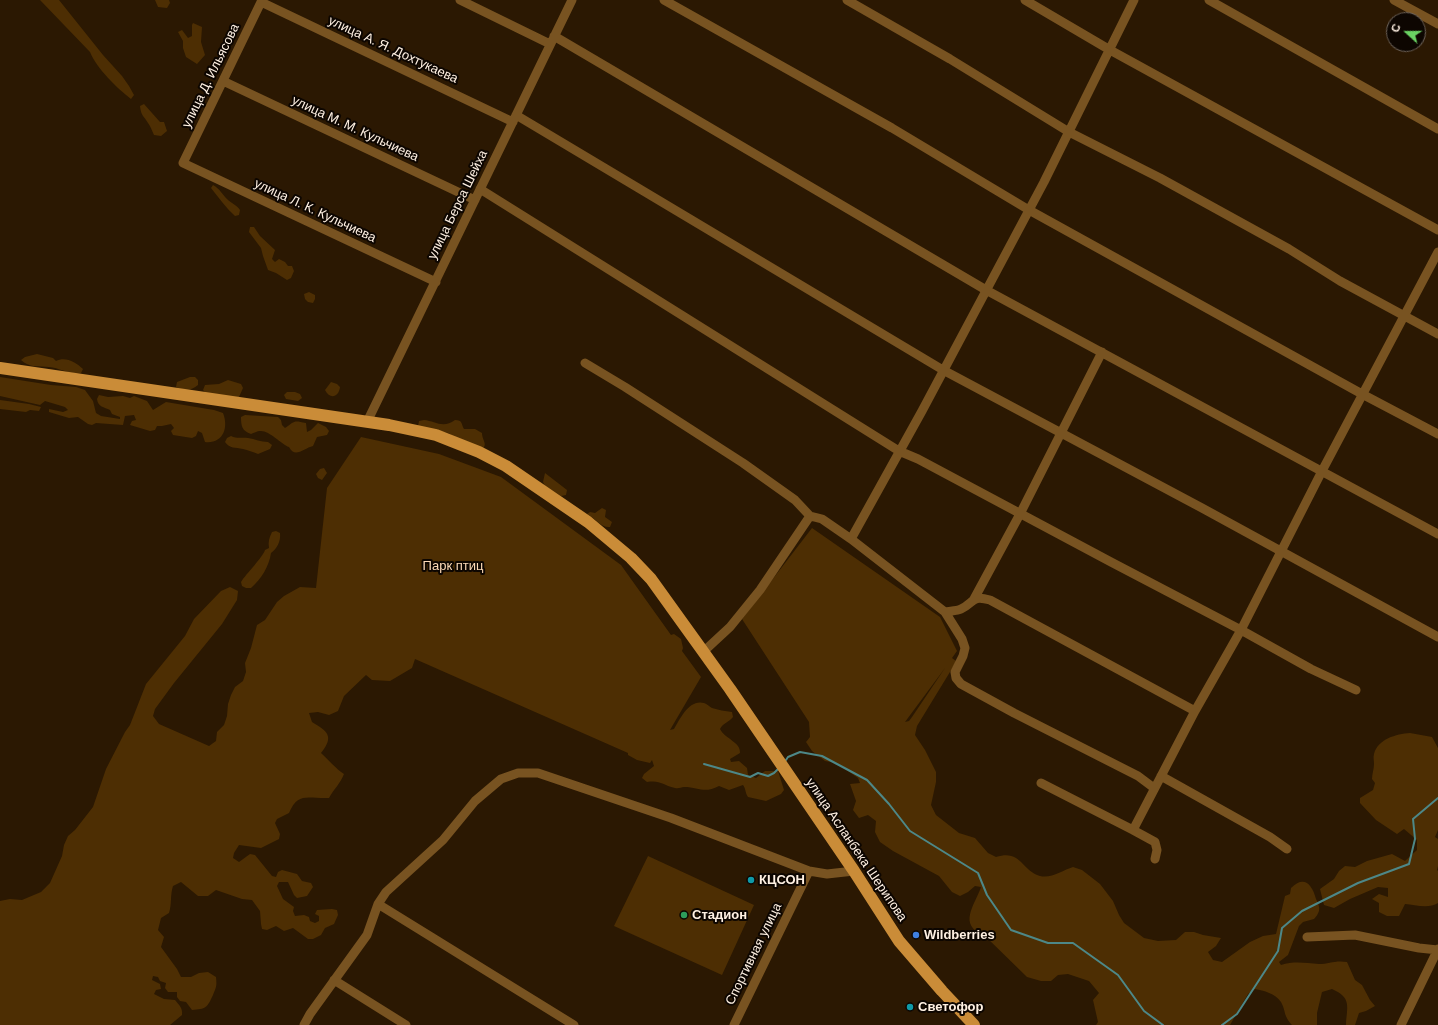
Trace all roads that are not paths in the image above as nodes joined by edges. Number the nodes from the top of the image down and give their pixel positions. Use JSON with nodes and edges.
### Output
{"nodes":[{"id":1,"x":460,"y":0,"type":"edge"},
{"id":2,"x":572,"y":0,"type":"edge"},
{"id":3,"x":664,"y":0,"type":"edge"},
{"id":4,"x":847,"y":0,"type":"edge"},
{"id":5,"x":1025,"y":0,"type":"edge"},
{"id":6,"x":1134,"y":0,"type":"edge"},
{"id":7,"x":1209,"y":0,"type":"edge"},
{"id":8,"x":1394,"y":0,"type":"edge"},
{"id":9,"x":262,"y":1,"type":"edge"},
{"id":10,"x":1438,"y":24,"type":"edge"},
{"id":11,"x":552,"y":40,"type":"junction"},
{"id":12,"x":1110,"y":50,"type":"junction"},
{"id":13,"x":223,"y":81,"type":"junction"},
{"id":14,"x":514,"y":118,"type":"junction"},
{"id":15,"x":1438,"y":129,"type":"edge"},
{"id":16,"x":1069,"y":132,"type":"junction"},
{"id":17,"x":183,"y":163,"type":"joint"},
{"id":18,"x":480,"y":190,"type":"junction"},
{"id":19,"x":475,"y":200,"type":"junction"},
{"id":20,"x":1029,"y":210,"type":"junction"},
{"id":21,"x":1438,"y":230,"type":"edge"},
{"id":22,"x":1438,"y":252,"type":"edge"},
{"id":23,"x":436,"y":282,"type":"junction"},
{"id":24,"x":986,"y":290,"type":"junction"},
{"id":25,"x":1404,"y":316,"type":"junction"},
{"id":26,"x":1438,"y":334,"type":"edge"},
{"id":27,"x":1102,"y":352,"type":"junction"},
{"id":28,"x":585,"y":363,"type":"dead end"},
{"id":29,"x":0,"y":368,"type":"edge"},
{"id":30,"x":943,"y":370,"type":"junction"},
{"id":31,"x":1362,"y":394,"type":"junction"},
{"id":32,"x":368,"y":422,"type":"junction"},
{"id":33,"x":1060,"y":434,"type":"junction"},
{"id":34,"x":1438,"y":434,"type":"edge"},
{"id":35,"x":899,"y":451,"type":"junction"},
{"id":36,"x":1322,"y":471,"type":"junction"},
{"id":37,"x":1020,"y":514,"type":"junction"},
{"id":38,"x":810,"y":516,"type":"junction"},
{"id":39,"x":1438,"y":534,"type":"edge"},
{"id":40,"x":851,"y":539,"type":"junction"},
{"id":41,"x":1282,"y":551,"type":"junction"},
{"id":42,"x":974,"y":599,"type":"junction"},
{"id":43,"x":945,"y":612,"type":"junction"},
{"id":44,"x":1241,"y":630,"type":"junction"},
{"id":45,"x":1438,"y":637,"type":"edge"},
{"id":46,"x":704,"y":652,"type":"junction"},
{"id":47,"x":1356,"y":690,"type":"dead end"},
{"id":48,"x":1195,"y":711,"type":"junction"},
{"id":49,"x":1161,"y":776,"type":"junction"},
{"id":50,"x":1042,"y":783,"type":"dead end"},
{"id":51,"x":1154,"y":788,"type":"junction"},
{"id":52,"x":1133,"y":830,"type":"junction"},
{"id":53,"x":1287,"y":849,"type":"dead end"},
{"id":54,"x":1155,"y":859,"type":"dead end"},
{"id":55,"x":809,"y":871,"type":"junction"},
{"id":56,"x":854,"y":871,"type":"junction"},
{"id":57,"x":378,"y":904,"type":"junction"},
{"id":58,"x":1307,"y":937,"type":"dead end"},
{"id":59,"x":1438,"y":949,"type":"edge"},
{"id":60,"x":334,"y":980,"type":"junction"},
{"id":61,"x":304,"y":1025,"type":"edge"},
{"id":62,"x":406,"y":1025,"type":"edge"},
{"id":63,"x":574,"y":1025,"type":"edge"},
{"id":64,"x":734,"y":1025,"type":"edge"},
{"id":65,"x":974,"y":1025,"type":"edge"},
{"id":66,"x":1401,"y":1025,"type":"edge"}],
"edges":[{"from":1,"to":11,"type":"street"},
{"from":2,"to":11,"type":"street","name":"улица Берса Шейха"},
{"from":3,"to":20,"type":"street"},
{"from":4,"to":16,"type":"street"},
{"from":5,"to":12,"type":"street"},
{"from":6,"to":12,"type":"street"},
{"from":7,"to":15,"type":"street"},
{"from":8,"to":10,"type":"street"},
{"from":9,"to":13,"type":"street","name":"улица Д. Ильясова"},
{"from":9,"to":14,"type":"street","name":"улица А. Я. Дохтукаева"},
{"from":11,"to":14,"type":"street","name":"улица Берса Шейха"},
{"from":11,"to":24,"type":"street"},
{"from":12,"to":16,"type":"street"},
{"from":12,"to":21,"type":"street"},
{"from":13,"to":17,"type":"street","name":"улица Д. Ильясова"},
{"from":13,"to":19,"type":"street","name":"улица М. М. Кульчиева"},
{"from":14,"to":18,"type":"street","name":"улица Берса Шейха"},
{"from":14,"to":30,"type":"street","name":"улица А. Я. Дохтукаева"},
{"from":16,"to":20,"type":"street"},
{"from":16,"to":25,"type":"street"},
{"from":17,"to":23,"type":"street","name":"улица Л. К. Кульчиева"},
{"from":18,"to":19,"type":"street","name":"улица Берса Шейха"},
{"from":18,"to":35,"type":"street"},
{"from":19,"to":23,"type":"street","name":"улица Берса Шейха"},
{"from":20,"to":24,"type":"street"},
{"from":20,"to":31,"type":"street"},
{"from":22,"to":25,"type":"street"},
{"from":23,"to":32,"type":"street","name":"улица Берса Шейха"},
{"from":24,"to":27,"type":"street"},
{"from":24,"to":30,"type":"street"},
{"from":25,"to":26,"type":"street"},
{"from":25,"to":31,"type":"street"},
{"from":27,"to":33,"type":"street"},
{"from":27,"to":36,"type":"street"},
{"from":28,"to":38,"type":"street"},
{"from":29,"to":32,"type":"main road","name":"улица Асланбека Шерипова"},
{"from":30,"to":33,"type":"street","name":"улица А. Я. Дохтукаева"},
{"from":30,"to":35,"type":"street"},
{"from":31,"to":34,"type":"street"},
{"from":31,"to":36,"type":"street"},
{"from":32,"to":46,"type":"main road","name":"улица Асланбека Шерипова"},
{"from":33,"to":37,"type":"street"},
{"from":33,"to":41,"type":"street","name":"улица А. Я. Дохтукаева"},
{"from":35,"to":37,"type":"street"},
{"from":35,"to":40,"type":"street"},
{"from":36,"to":39,"type":"street"},
{"from":36,"to":41,"type":"street"},
{"from":37,"to":42,"type":"street"},
{"from":37,"to":44,"type":"street"},
{"from":38,"to":40,"type":"street"},
{"from":38,"to":46,"type":"street"},
{"from":40,"to":43,"type":"street"},
{"from":41,"to":44,"type":"street"},
{"from":41,"to":45,"type":"street","name":"улица А. Я. Дохтукаева"},
{"from":42,"to":43,"type":"street"},
{"from":42,"to":48,"type":"street"},
{"from":43,"to":51,"type":"street"},
{"from":44,"to":47,"type":"street"},
{"from":44,"to":48,"type":"street"},
{"from":46,"to":56,"type":"main road","name":"улица Асланбека Шерипова"},
{"from":48,"to":49,"type":"street"},
{"from":49,"to":51,"type":"street"},
{"from":49,"to":53,"type":"street"},
{"from":50,"to":52,"type":"street"},
{"from":51,"to":52,"type":"street"},
{"from":52,"to":54,"type":"street"},
{"from":55,"to":56,"type":"street"},
{"from":55,"to":57,"type":"street"},
{"from":55,"to":64,"type":"street","name":"Спортивная улица"},
{"from":56,"to":65,"type":"main road","name":"улица Асланбека Шерипова"},
{"from":57,"to":60,"type":"street"},
{"from":57,"to":63,"type":"street"},
{"from":58,"to":59,"type":"street"},
{"from":59,"to":66,"type":"street"},
{"from":60,"to":61,"type":"street"},
{"from":60,"to":62,"type":"street"}]}
